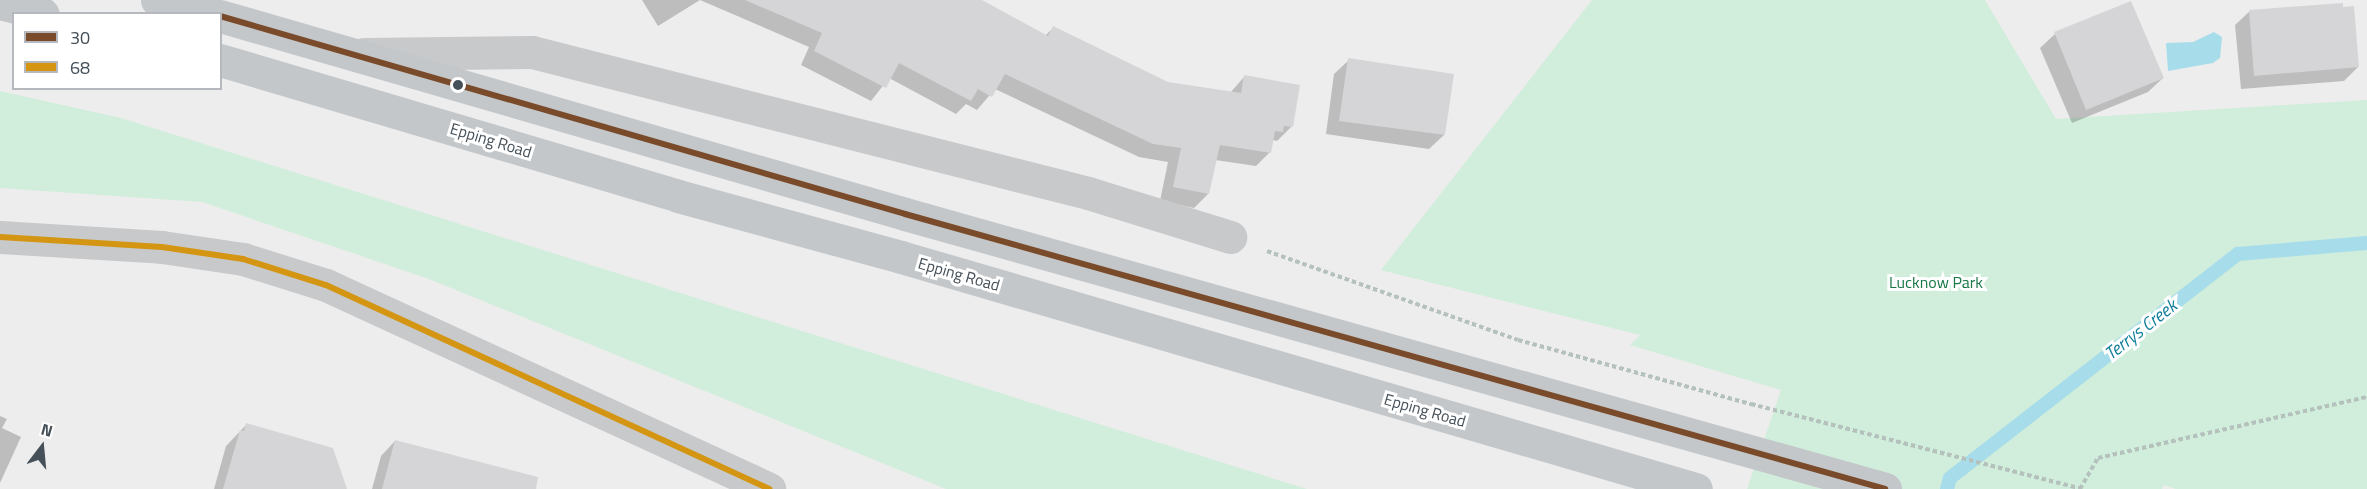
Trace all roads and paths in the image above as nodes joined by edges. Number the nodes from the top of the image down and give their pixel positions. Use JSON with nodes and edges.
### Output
{"nodes":[{"id":1,"x":157,"y":0,"type":"edge"},
{"id":2,"x":0,"y":3,"type":"edge"},
{"id":3,"x":35,"y":12,"type":"edge"},
{"id":4,"x":202,"y":12,"type":"edge"},
{"id":5,"x":222,"y":17,"type":"edge"},
{"id":6,"x":348,"y":54,"type":"junction"},
{"id":7,"x":222,"y":61,"type":"edge"},
{"id":8,"x":0,"y":237,"type":"edge"},
{"id":9,"x":1230,"y":237,"type":"joint"},
{"id":10,"x":2367,"y":397,"type":"edge"},
{"id":11,"x":769,"y":489,"type":"edge"},
{"id":12,"x":1696,"y":489,"type":"edge"},
{"id":13,"x":1885,"y":489,"type":"edge"},
{"id":14,"x":2081,"y":489,"type":"edge"}],
"edges":[{"from":1,"to":4,"type":"main road"},
{"from":2,"to":3,"type":"main road"},
{"from":5,"to":6,"type":"main road"},
{"from":6,"to":9,"type":"street"},
{"from":6,"to":13,"type":"main road"},
{"from":7,"to":12,"type":"main road","name":"Epping Road"},
{"from":8,"to":11,"type":"street"},
{"from":9,"to":14,"type":"path","bridge":true},
{"from":10,"to":14,"type":"path"}]}
